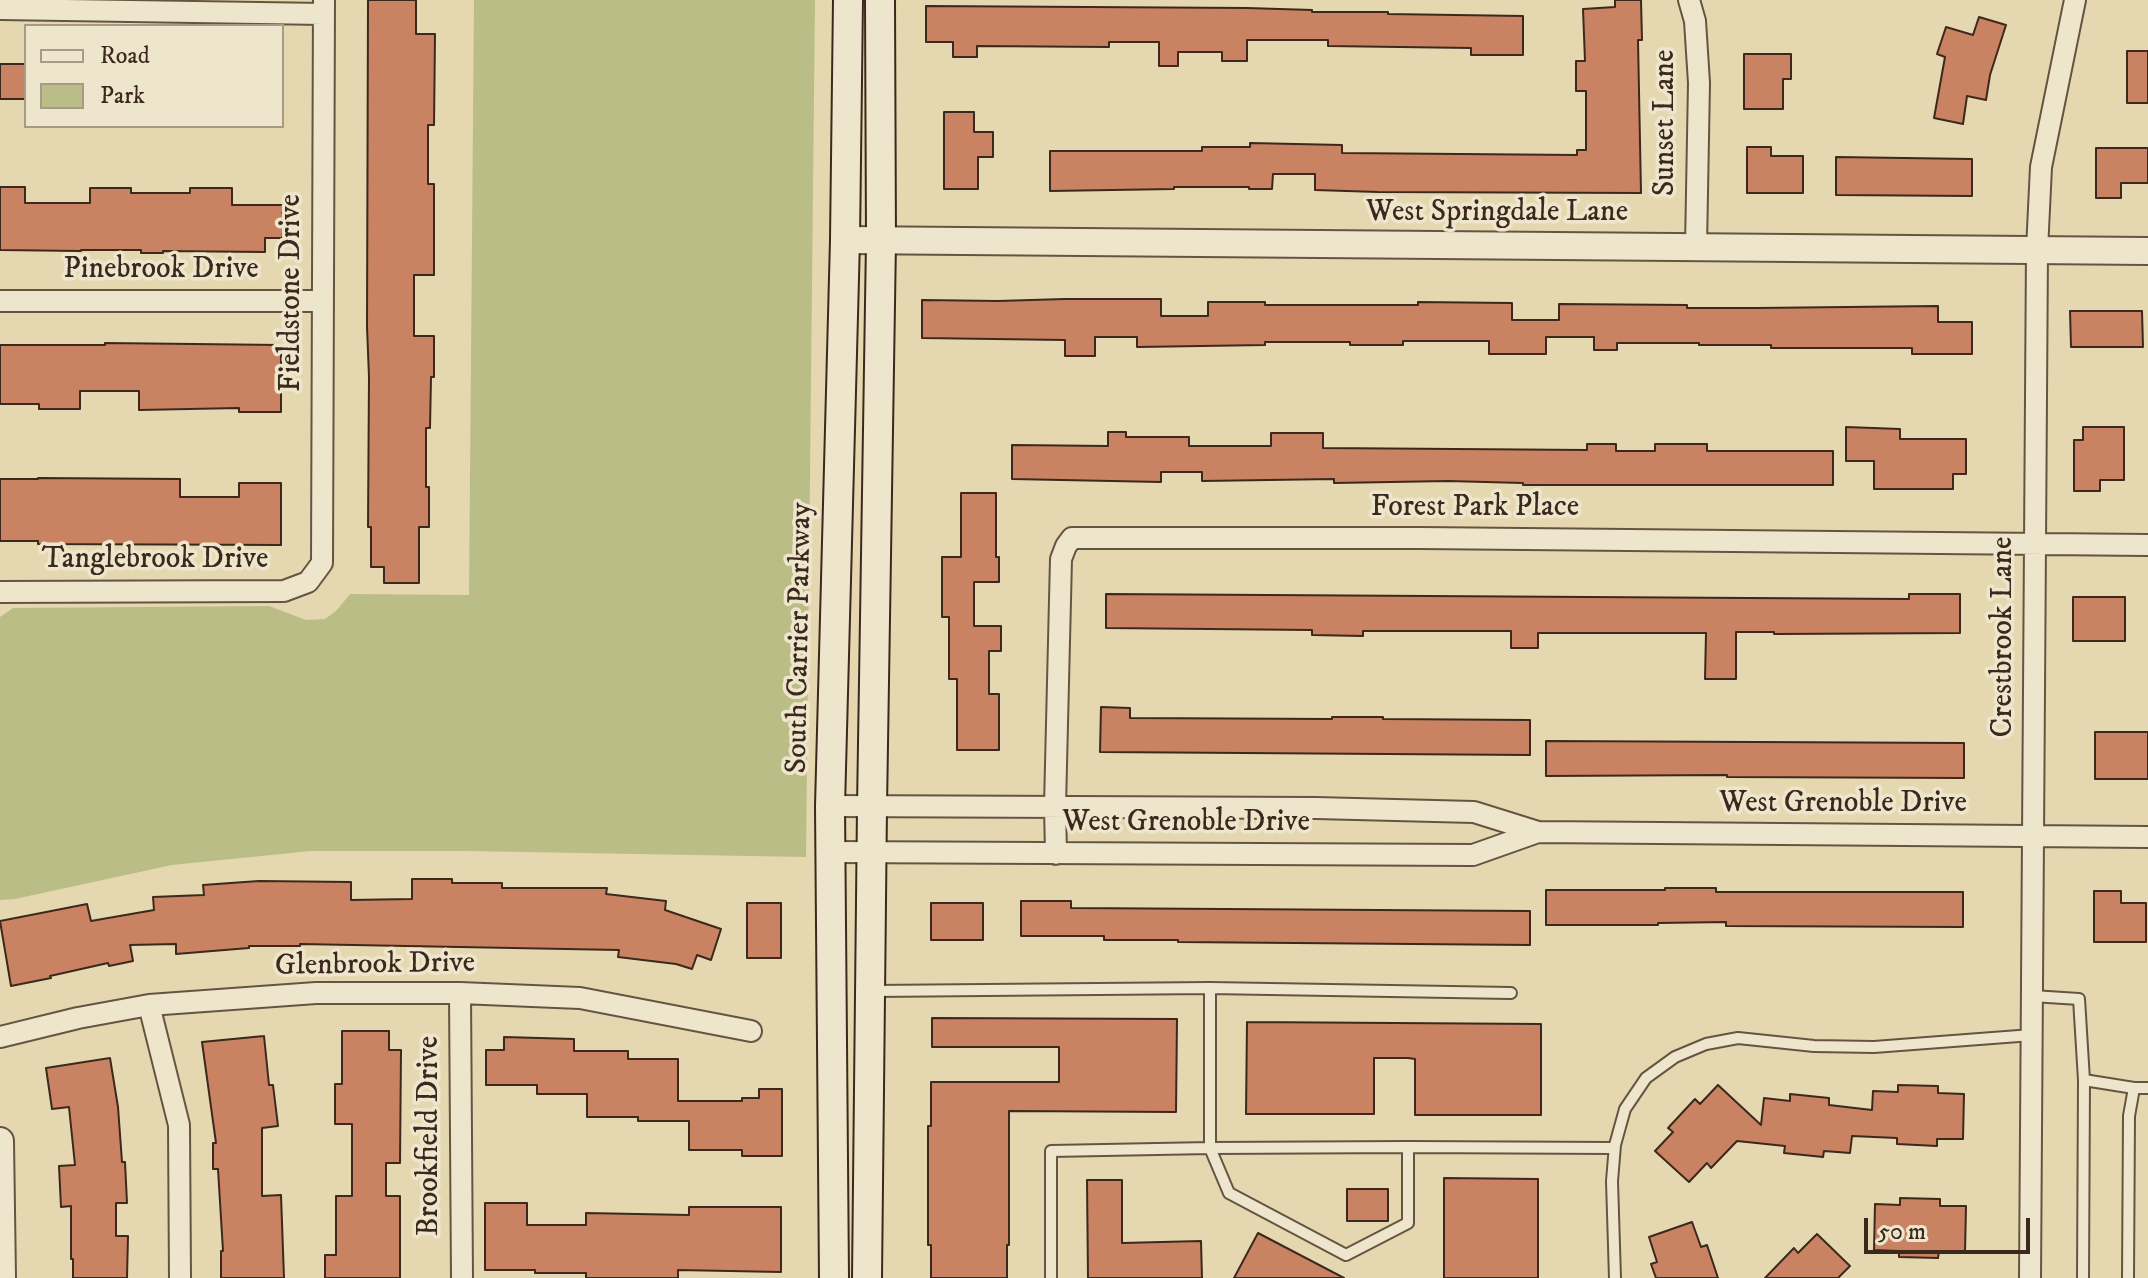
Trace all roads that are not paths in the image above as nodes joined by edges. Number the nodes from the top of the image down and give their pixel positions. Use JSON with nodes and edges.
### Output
{"nodes":[{"id":1,"x":848,"y":0,"type":"edge"},
{"id":2,"x":880,"y":0,"type":"edge"},
{"id":3,"x":1689,"y":0,"type":"edge"},
{"id":4,"x":2075,"y":0,"type":"edge"},
{"id":5,"x":324,"y":7,"type":"edge"},
{"id":6,"x":0,"y":9,"type":"edge"},
{"id":7,"x":845,"y":240,"type":"junction"},
{"id":8,"x":881,"y":241,"type":"junction"},
{"id":9,"x":1696,"y":247,"type":"junction"},
{"id":10,"x":2037,"y":250,"type":"junction"},
{"id":11,"x":2148,"y":251,"type":"edge"},
{"id":12,"x":0,"y":301,"type":"edge"},
{"id":13,"x":323,"y":301,"type":"junction"},
{"id":14,"x":2035,"y":544,"type":"junction"},
{"id":15,"x":2148,"y":545,"type":"edge"},
{"id":16,"x":308,"y":582,"type":"joint"},
{"id":17,"x":0,"y":592,"type":"edge"},
{"id":18,"x":830,"y":806,"type":"junction"},
{"id":19,"x":1055,"y":806,"type":"junction"},
{"id":20,"x":872,"y":807,"type":"junction"},
{"id":21,"x":1538,"y":832,"type":"junction"},
{"id":22,"x":2033,"y":836,"type":"junction"},
{"id":23,"x":2148,"y":837,"type":"edge"},
{"id":24,"x":830,"y":852,"type":"junction"},
{"id":25,"x":871,"y":853,"type":"junction"},
{"id":26,"x":1056,"y":854,"type":"junction"},
{"id":27,"x":1210,"y":988,"type":"junction"},
{"id":28,"x":871,"y":991,"type":"junction"},
{"id":29,"x":460,"y":993,"type":"junction"},
{"id":30,"x":1511,"y":993,"type":"dead end"},
{"id":31,"x":2032,"y":996,"type":"junction"},
{"id":32,"x":149,"y":1005,"type":"junction"},
{"id":33,"x":751,"y":1031,"type":"dead end"},
{"id":34,"x":2032,"y":1035,"type":"junction"},
{"id":35,"x":0,"y":1037,"type":"edge"},
{"id":36,"x":2084,"y":1080,"type":"junction"},
{"id":37,"x":2134,"y":1088,"type":"junction"},
{"id":38,"x":2148,"y":1088,"type":"edge"},
{"id":39,"x":0,"y":1141,"type":"edge"},
{"id":40,"x":1408,"y":1147,"type":"junction"},
{"id":41,"x":1210,"y":1148,"type":"junction"},
{"id":42,"x":1614,"y":1148,"type":"junction"},
{"id":43,"x":2,"y":1278,"type":"edge"},
{"id":44,"x":180,"y":1278,"type":"edge"},
{"id":45,"x":462,"y":1278,"type":"edge"},
{"id":46,"x":834,"y":1278,"type":"edge"},
{"id":47,"x":867,"y":1278,"type":"edge"},
{"id":48,"x":1051,"y":1278,"type":"edge"},
{"id":49,"x":1615,"y":1278,"type":"edge"},
{"id":50,"x":2030,"y":1278,"type":"edge"},
{"id":51,"x":2083,"y":1278,"type":"edge"},
{"id":52,"x":2128,"y":1278,"type":"edge"}],
"edges":[{"from":1,"to":7,"type":"main road","name":"South Carrier Parkway"},
{"from":2,"to":8,"type":"main road"},
{"from":3,"to":9,"type":"street","name":"Sunset Lane"},
{"from":4,"to":10,"type":"street","name":"Crestbrook Lane"},
{"from":5,"to":6,"type":"street"},
{"from":5,"to":13,"type":"street","name":"Fieldstone Drive"},
{"from":7,"to":8,"type":"street","name":"West Springdale Lane"},
{"from":7,"to":18,"type":"main road","name":"South Carrier Parkway"},
{"from":8,"to":9,"type":"street","name":"West Springdale Lane"},
{"from":8,"to":20,"type":"main road"},
{"from":9,"to":10,"type":"street","name":"West Springdale Lane"},
{"from":10,"to":11,"type":"street","name":"West Springdale Lane"},
{"from":10,"to":14,"type":"street","name":"Crestbrook Lane"},
{"from":12,"to":13,"type":"street","name":"Pinebrook Drive"},
{"from":13,"to":16,"type":"street","name":"Fieldstone Drive"},
{"from":14,"to":15,"type":"street","name":"Forest Park Place"},
{"from":14,"to":19,"type":"street","name":"Forest Park Place"},
{"from":14,"to":22,"type":"street","name":"Crestbrook Lane"},
{"from":16,"to":17,"type":"street","name":"Tanglebrook Drive"},
{"from":18,"to":20,"type":"street","name":"West Grenoble Drive"},
{"from":18,"to":24,"type":"main road","name":"South Carrier Parkway"},
{"from":19,"to":20,"type":"street","name":"West Grenoble Drive"},
{"from":19,"to":21,"type":"street","name":"West Grenoble Drive"},
{"from":19,"to":26,"type":"street"},
{"from":20,"to":25,"type":"main road"},
{"from":21,"to":22,"type":"street","name":"West Grenoble Drive"},
{"from":21,"to":26,"type":"street","name":"West Grenoble Drive"},
{"from":22,"to":23,"type":"street","name":"West Grenoble Drive"},
{"from":22,"to":31,"type":"street","name":"Crestbrook Lane"},
{"from":24,"to":25,"type":"street","name":"West Grenoble Drive"},
{"from":24,"to":46,"type":"main road","name":"South Carrier Parkway"},
{"from":25,"to":26,"type":"street","name":"West Grenoble Drive"},
{"from":25,"to":28,"type":"main road"},
{"from":27,"to":28,"type":"lane"},
{"from":27,"to":30,"type":"lane"},
{"from":27,"to":41,"type":"lane"},
{"from":28,"to":47,"type":"main road"},
{"from":29,"to":32,"type":"street","name":"Glenbrook Drive"},
{"from":29,"to":33,"type":"street","name":"Glenbrook Drive"},
{"from":29,"to":45,"type":"street","name":"Brookfield Drive"},
{"from":31,"to":34,"type":"street","name":"Crestbrook Lane"},
{"from":31,"to":36,"type":"lane"},
{"from":32,"to":35,"type":"street","name":"Glenbrook Drive"},
{"from":32,"to":44,"type":"street"},
{"from":34,"to":42,"type":"lane"},
{"from":34,"to":50,"type":"street","name":"Crestbrook Lane"},
{"from":36,"to":37,"type":"lane"},
{"from":36,"to":51,"type":"lane"},
{"from":37,"to":38,"type":"lane"},
{"from":37,"to":52,"type":"lane"},
{"from":39,"to":43,"type":"street"},
{"from":40,"to":41,"type":"lane"},
{"from":40,"to":41,"type":"lane"},
{"from":40,"to":42,"type":"lane"},
{"from":41,"to":48,"type":"lane"},
{"from":42,"to":49,"type":"lane"}]}
